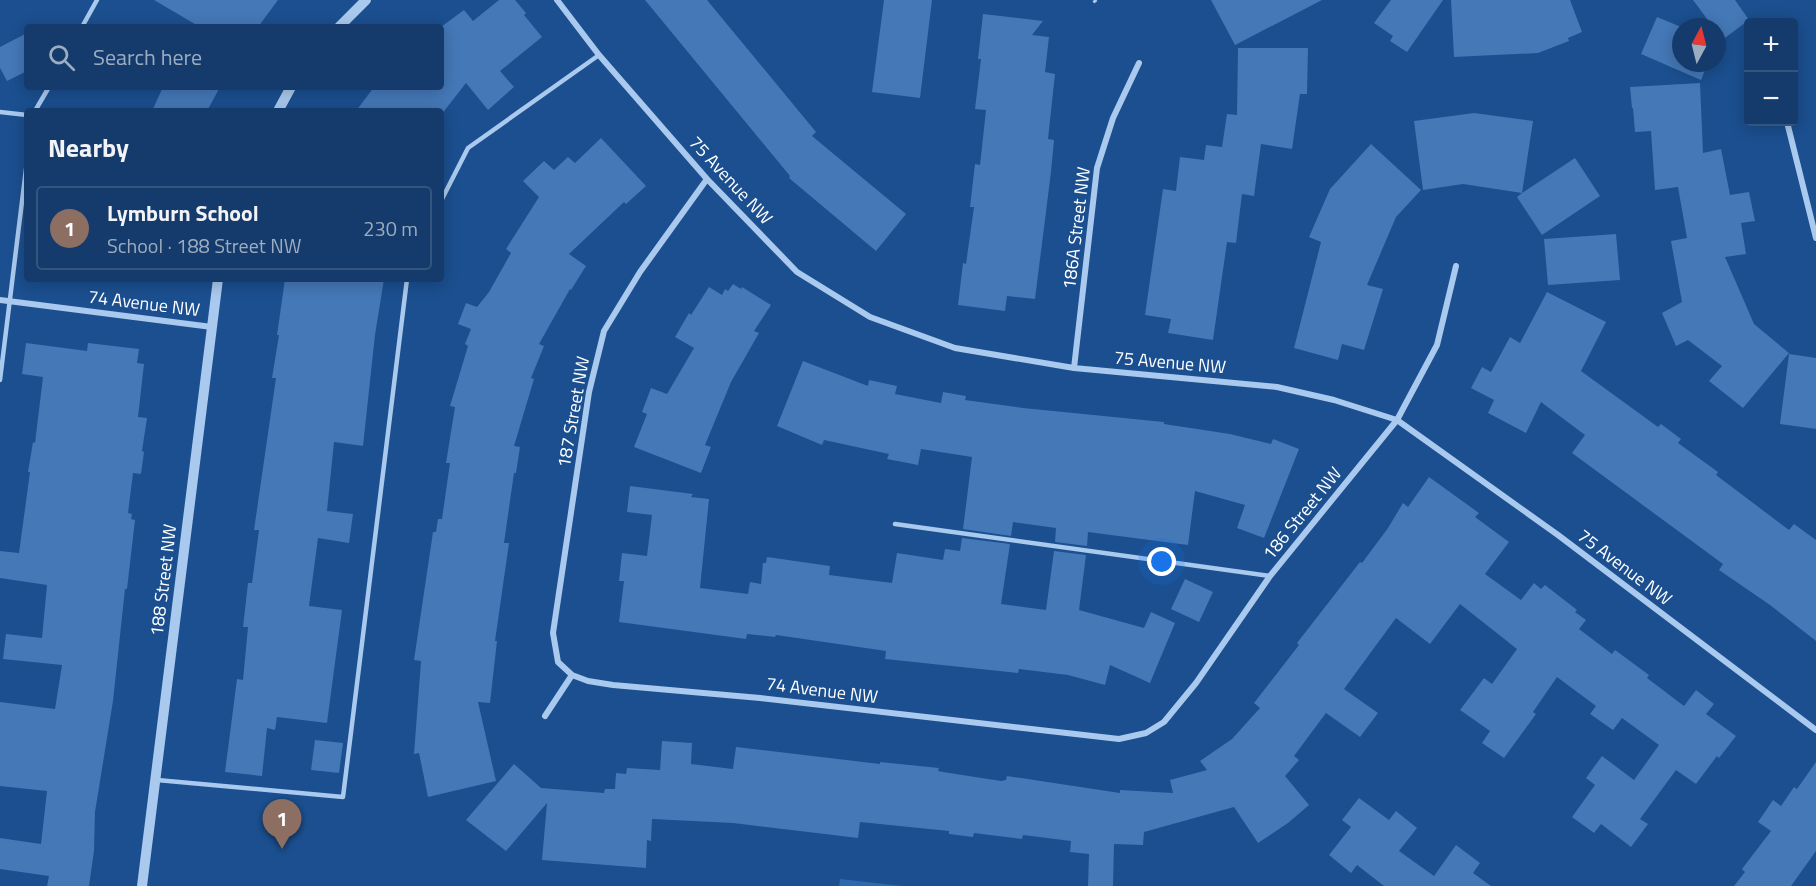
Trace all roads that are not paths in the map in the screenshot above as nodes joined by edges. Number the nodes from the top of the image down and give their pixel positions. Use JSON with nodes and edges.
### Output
{"nodes":[{"id":1,"x":97,"y":0,"type":"edge"},
{"id":2,"x":366,"y":0,"type":"edge"},
{"id":3,"x":557,"y":0,"type":"edge"},
{"id":4,"x":84,"y":24,"type":"edge"},
{"id":5,"x":342,"y":24,"type":"edge"},
{"id":6,"x":599,"y":55,"type":"junction"},
{"id":7,"x":1139,"y":63,"type":"dead end"},
{"id":8,"x":47,"y":90,"type":"edge"},
{"id":9,"x":289,"y":90,"type":"edge"},
{"id":10,"x":37,"y":108,"type":"edge"},
{"id":11,"x":280,"y":108,"type":"edge"},
{"id":12,"x":0,"y":112,"type":"edge"},
{"id":13,"x":24,"y":115,"type":"edge"},
{"id":14,"x":1787,"y":126,"type":"edge"},
{"id":15,"x":707,"y":179,"type":"junction"},
{"id":16,"x":24,"y":186,"type":"edge"},
{"id":17,"x":444,"y":195,"type":"edge"},
{"id":18,"x":1816,"y":238,"type":"edge"},
{"id":19,"x":1456,"y":266,"type":"dead end"},
{"id":20,"x":218,"y":282,"type":"edge"},
{"id":21,"x":406,"y":282,"type":"edge"},
{"id":22,"x":0,"y":300,"type":"edge"},
{"id":23,"x":10,"y":301,"type":"junction"},
{"id":24,"x":212,"y":327,"type":"junction"},
{"id":25,"x":1074,"y":368,"type":"junction"},
{"id":26,"x":0,"y":380,"type":"edge"},
{"id":27,"x":1397,"y":420,"type":"junction"},
{"id":28,"x":895,"y":524,"type":"dead end"},
{"id":29,"x":1270,"y":576,"type":"junction"},
{"id":30,"x":572,"y":675,"type":"junction"},
{"id":31,"x":545,"y":716,"type":"dead end"},
{"id":32,"x":1816,"y":730,"type":"edge"},
{"id":33,"x":1119,"y":739,"type":"joint"},
{"id":34,"x":155,"y":780,"type":"junction"},
{"id":35,"x":142,"y":886,"type":"edge"}],
"edges":[{"from":1,"to":4,"type":"lane"},
{"from":2,"to":5,"type":"street"},
{"from":3,"to":6,"type":"street","name":"75 Avenue NW"},
{"from":6,"to":15,"type":"street","name":"75 Avenue NW"},
{"from":6,"to":17,"type":"lane"},
{"from":7,"to":25,"type":"street","name":"186A Street NW"},
{"from":8,"to":10,"type":"lane"},
{"from":9,"to":11,"type":"street"},
{"from":12,"to":13,"type":"lane"},
{"from":14,"to":18,"type":"street"},
{"from":15,"to":25,"type":"street","name":"75 Avenue NW"},
{"from":15,"to":30,"type":"street","name":"187 Street NW"},
{"from":16,"to":23,"type":"lane"},
{"from":19,"to":27,"type":"street","name":"186 Street NW"},
{"from":20,"to":24,"type":"street","name":"188 Street NW"},
{"from":21,"to":34,"type":"lane"},
{"from":22,"to":23,"type":"street","name":"74 Avenue NW"},
{"from":23,"to":24,"type":"street","name":"74 Avenue NW"},
{"from":23,"to":26,"type":"lane"},
{"from":24,"to":34,"type":"street","name":"188 Street NW"},
{"from":25,"to":27,"type":"street","name":"75 Avenue NW"},
{"from":27,"to":29,"type":"street","name":"186 Street NW"},
{"from":27,"to":32,"type":"street","name":"75 Avenue NW"},
{"from":28,"to":29,"type":"lane"},
{"from":29,"to":33,"type":"street","name":"186 Street NW"},
{"from":30,"to":31,"type":"street"},
{"from":30,"to":33,"type":"street","name":"74 Avenue NW"},
{"from":34,"to":35,"type":"street","name":"188 Street NW"}]}
